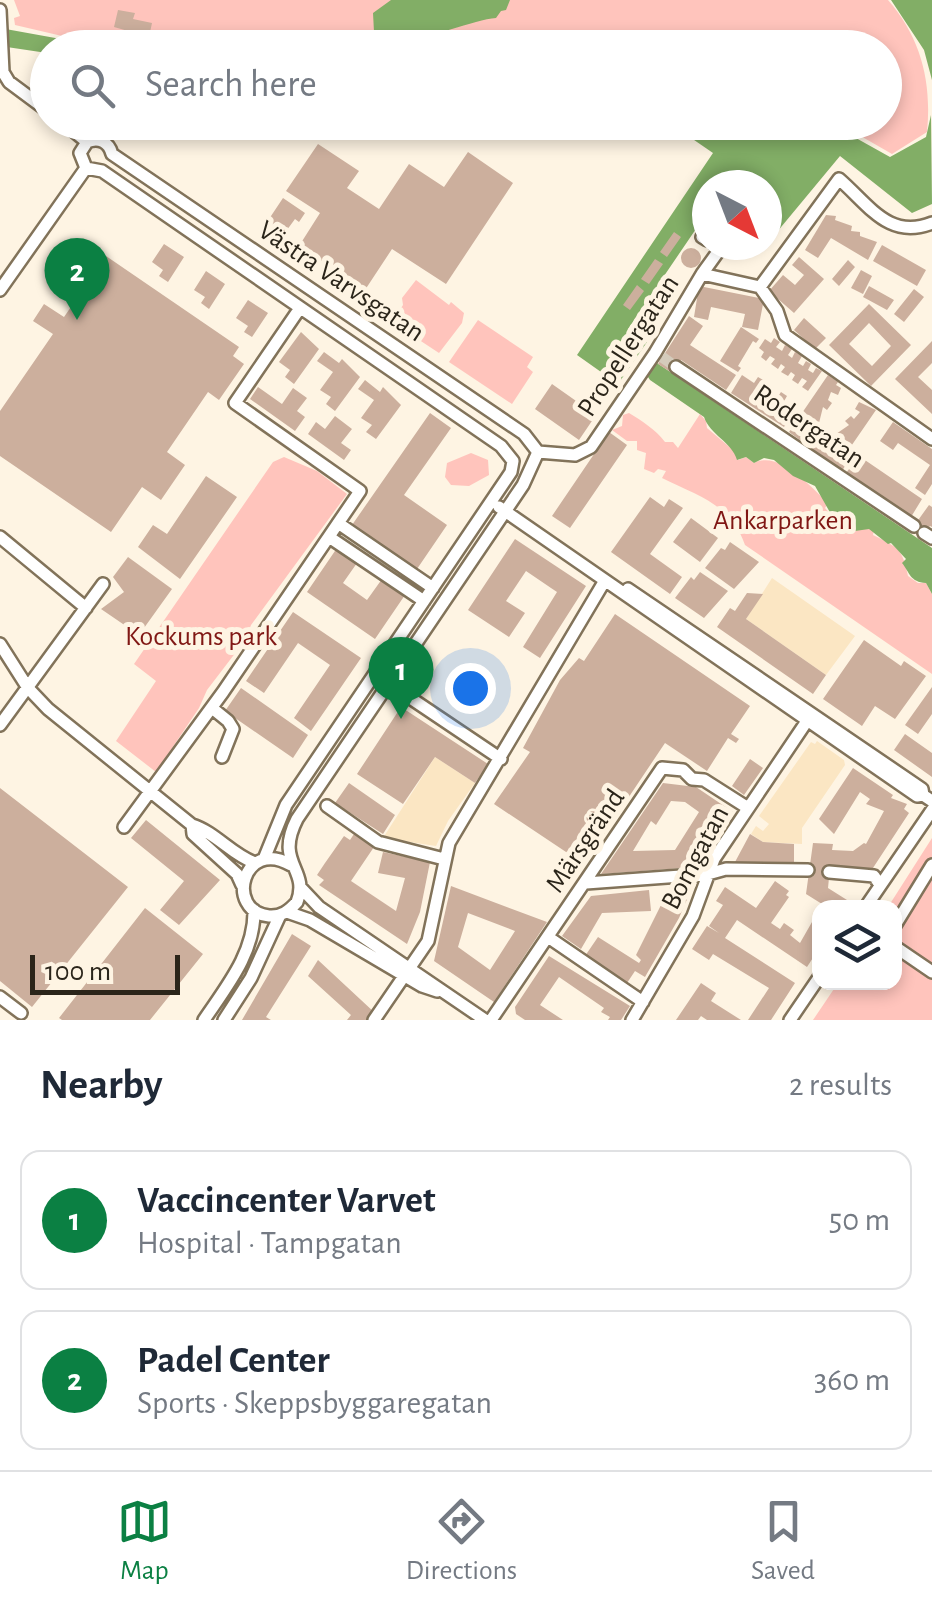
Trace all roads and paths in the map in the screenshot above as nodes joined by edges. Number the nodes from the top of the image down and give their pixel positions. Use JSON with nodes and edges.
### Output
{"nodes":[{"id":1,"x":1,"y":16,"type":"edge"},
{"id":2,"x":2,"y":56,"type":"edge"},
{"id":3,"x":30,"y":97,"type":"edge"},
{"id":4,"x":86,"y":140,"type":"edge"},
{"id":5,"x":88,"y":142,"type":"junction"},
{"id":6,"x":112,"y":154,"type":"junction"},
{"id":7,"x":86,"y":168,"type":"junction"},
{"id":8,"x":102,"y":171,"type":"junction"},
{"id":9,"x":932,"y":223,"type":"edge"},
{"id":10,"x":712,"y":260,"type":"edge"},
{"id":11,"x":702,"y":274,"type":"junction"},
{"id":12,"x":760,"y":286,"type":"junction"},
{"id":13,"x":0,"y":290,"type":"edge"},
{"id":14,"x":300,"y":308,"type":"junction"},
{"id":15,"x":676,"y":367,"type":"tunnel mouth"},
{"id":16,"x":932,"y":439,"type":"edge"},
{"id":17,"x":538,"y":452,"type":"junction"},
{"id":18,"x":491,"y":502,"type":"junction"},
{"id":19,"x":505,"y":511,"type":"junction"},
{"id":20,"x":520,"y":521,"type":"junction"},
{"id":21,"x":338,"y":523,"type":"junction"},
{"id":22,"x":924,"y":532,"type":"edge"},
{"id":23,"x":0,"y":537,"type":"edge"},
{"id":24,"x":329,"y":537,"type":"junction"},
{"id":25,"x":604,"y":582,"type":"junction"},
{"id":26,"x":103,"y":584,"type":"dead end"},
{"id":27,"x":433,"y":588,"type":"junction"},
{"id":28,"x":424,"y":601,"type":"junction"},
{"id":29,"x":86,"y":608,"type":"junction"},
{"id":30,"x":0,"y":644,"type":"edge"},
{"id":31,"x":388,"y":682,"type":"junction"},
{"id":32,"x":28,"y":688,"type":"junction"},
{"id":33,"x":212,"y":708,"type":"junction"},
{"id":34,"x":807,"y":721,"type":"junction"},
{"id":35,"x":0,"y":725,"type":"edge"},
{"id":36,"x":222,"y":757,"type":"dead end"},
{"id":37,"x":500,"y":759,"type":"junction"},
{"id":38,"x":152,"y":792,"type":"junction"},
{"id":39,"x":927,"y":798,"type":"edge"},
{"id":40,"x":328,"y":806,"type":"dead end"},
{"id":41,"x":748,"y":808,"type":"junction"},
{"id":42,"x":932,"y":814,"type":"edge"},
{"id":43,"x":192,"y":825,"type":"junction"},
{"id":44,"x":124,"y":828,"type":"dead end"},
{"id":45,"x":444,"y":859,"type":"junction"},
{"id":46,"x":260,"y":861,"type":"junction"},
{"id":47,"x":291,"y":865,"type":"junction"},
{"id":48,"x":932,"y":866,"type":"edge"},
{"id":49,"x":808,"y":870,"type":"dead end"},
{"id":50,"x":830,"y":872,"type":"dead end"},
{"id":51,"x":708,"y":874,"type":"junction"},
{"id":52,"x":586,"y":883,"type":"junction"},
{"id":53,"x":880,"y":884,"type":"junction"},
{"id":54,"x":243,"y":886,"type":"junction"},
{"id":55,"x":301,"y":888,"type":"junction"},
{"id":56,"x":870,"y":900,"type":"edge"},
{"id":57,"x":879,"y":900,"type":"edge"},
{"id":58,"x":254,"y":910,"type":"junction"},
{"id":59,"x":283,"y":914,"type":"junction"},
{"id":60,"x":902,"y":914,"type":"edge"},
{"id":61,"x":548,"y":936,"type":"junction"},
{"id":62,"x":902,"y":951,"type":"edge"},
{"id":63,"x":407,"y":972,"type":"junction"},
{"id":64,"x":932,"y":972,"type":"edge"},
{"id":65,"x":812,"y":988,"type":"edge"},
{"id":66,"x":819,"y":990,"type":"edge"},
{"id":67,"x":0,"y":996,"type":"edge"},
{"id":68,"x":643,"y":1002,"type":"junction"},
{"id":69,"x":21,"y":1013,"type":"dead end"},
{"id":70,"x":204,"y":1020,"type":"edge"},
{"id":71,"x":224,"y":1020,"type":"edge"},
{"id":72,"x":374,"y":1020,"type":"edge"},
{"id":73,"x":488,"y":1020,"type":"edge"},
{"id":74,"x":632,"y":1020,"type":"edge"},
{"id":75,"x":790,"y":1020,"type":"edge"},
{"id":76,"x":800,"y":1020,"type":"edge"}],
"edges":[{"from":1,"to":2,"type":"street"},
{"from":2,"to":3,"type":"street"},
{"from":4,"to":5,"type":"street"},
{"from":5,"to":6,"type":"street"},
{"from":5,"to":7,"type":"street"},
{"from":6,"to":8,"type":"street"},
{"from":6,"to":17,"type":"street","name":"Västra Varvsgatan"},
{"from":7,"to":8,"type":"street"},
{"from":7,"to":13,"type":"street"},
{"from":8,"to":14,"type":"street","name":"Västra Varvsgatan"},
{"from":9,"to":12,"type":"street"},
{"from":10,"to":11,"type":"street","name":"Propellergatan"},
{"from":11,"to":12,"type":"street"},
{"from":11,"to":17,"type":"street","name":"Propellergatan"},
{"from":12,"to":16,"type":"street"},
{"from":14,"to":18,"type":"street","name":"Västra Varvsgatan"},
{"from":14,"to":21,"type":"street"},
{"from":15,"to":22,"type":"street","name":"Rodergatan"},
{"from":17,"to":19,"type":"street"},
{"from":18,"to":19,"type":"street"},
{"from":18,"to":27,"type":"street"},
{"from":19,"to":20,"type":"street"},
{"from":19,"to":31,"type":"street"},
{"from":20,"to":25,"type":"street"},
{"from":20,"to":39,"type":"street"},
{"from":21,"to":24,"type":"street"},
{"from":21,"to":27,"type":"street"},
{"from":23,"to":29,"type":"street"},
{"from":24,"to":28,"type":"street"},
{"from":24,"to":33,"type":"street"},
{"from":25,"to":34,"type":"street"},
{"from":25,"to":37,"type":"street"},
{"from":26,"to":29,"type":"street"},
{"from":27,"to":28,"type":"street"},
{"from":28,"to":46,"type":"street"},
{"from":29,"to":32,"type":"street"},
{"from":30,"to":32,"type":"street"},
{"from":31,"to":37,"type":"street"},
{"from":31,"to":47,"type":"street"},
{"from":32,"to":35,"type":"street"},
{"from":32,"to":38,"type":"street"},
{"from":33,"to":36,"type":"street"},
{"from":33,"to":38,"type":"street"},
{"from":34,"to":39,"type":"street"},
{"from":34,"to":41,"type":"street","name":"Bomgatan"},
{"from":37,"to":45,"type":"street"},
{"from":38,"to":43,"type":"street"},
{"from":38,"to":44,"type":"street"},
{"from":40,"to":45,"type":"street"},
{"from":41,"to":51,"type":"street","name":"Bomgatan"},
{"from":41,"to":52,"type":"street","name":"Märsgränd"},
{"from":42,"to":53,"type":"street"},
{"from":42,"to":57,"type":"street"},
{"from":43,"to":46,"type":"street"},
{"from":43,"to":54,"type":"street"},
{"from":45,"to":63,"type":"street"},
{"from":46,"to":47,"type":"street"},
{"from":46,"to":54,"type":"street"},
{"from":47,"to":55,"type":"street"},
{"from":48,"to":60,"type":"street"},
{"from":49,"to":51,"type":"street"},
{"from":50,"to":53,"type":"street"},
{"from":51,"to":52,"type":"street"},
{"from":51,"to":68,"type":"street","name":"Bomgatan"},
{"from":52,"to":61,"type":"street","name":"Märsgränd"},
{"from":53,"to":56,"type":"street"},
{"from":54,"to":58,"type":"street"},
{"from":55,"to":59,"type":"street"},
{"from":55,"to":63,"type":"street"},
{"from":58,"to":59,"type":"street"},
{"from":58,"to":70,"type":"street"},
{"from":59,"to":63,"type":"street"},
{"from":59,"to":71,"type":"street"},
{"from":61,"to":68,"type":"street"},
{"from":61,"to":73,"type":"street","name":"Märsgränd"},
{"from":62,"to":64,"type":"street"},
{"from":63,"to":72,"type":"street"},
{"from":63,"to":73,"type":"street"},
{"from":65,"to":75,"type":"street"},
{"from":66,"to":76,"type":"street"},
{"from":67,"to":69,"type":"street"},
{"from":68,"to":74,"type":"street","name":"Bomgatan"}]}
